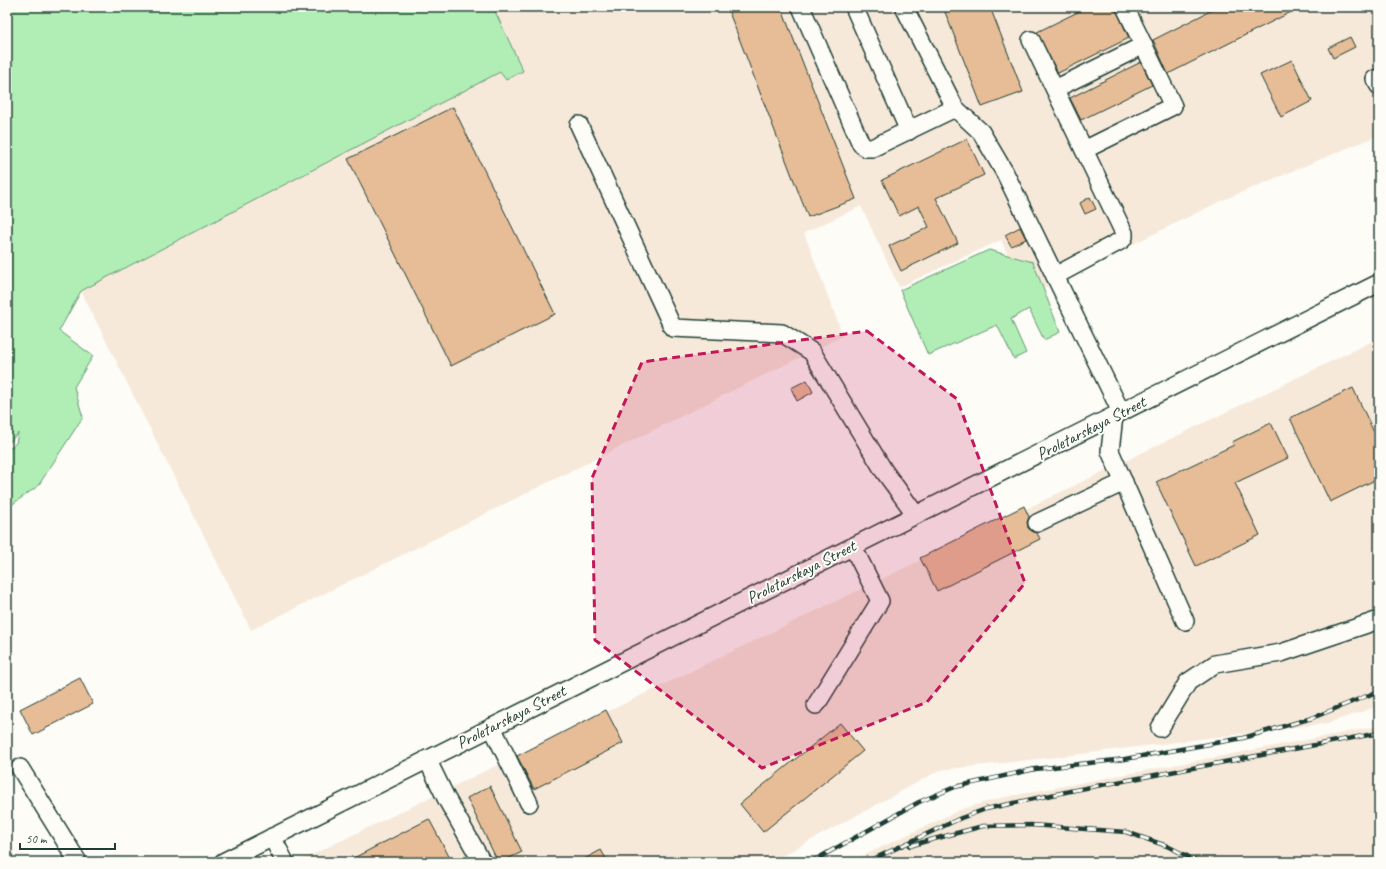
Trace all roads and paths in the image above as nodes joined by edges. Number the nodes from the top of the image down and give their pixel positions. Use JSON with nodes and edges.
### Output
{"nodes":[{"id":1,"x":801,"y":7,"type":"edge"},
{"id":2,"x":854,"y":7,"type":"edge"},
{"id":3,"x":904,"y":7,"type":"edge"},
{"id":4,"x":1125,"y":7,"type":"edge"},
{"id":5,"x":1031,"y":40,"type":"dead end"},
{"id":6,"x":1144,"y":45,"type":"junction"},
{"id":7,"x":1055,"y":89,"type":"junction"},
{"id":8,"x":955,"y":108,"type":"junction"},
{"id":9,"x":579,"y":125,"type":"dead end"},
{"id":10,"x":909,"y":131,"type":"junction"},
{"id":11,"x":1084,"y":150,"type":"junction"},
{"id":12,"x":1055,"y":276,"type":"junction"},
{"id":13,"x":1379,"y":283,"type":"edge"},
{"id":14,"x":1118,"y":414,"type":"junction"},
{"id":15,"x":1124,"y":482,"type":"junction"},
{"id":16,"x":916,"y":515,"type":"junction"},
{"id":17,"x":1037,"y":523,"type":"dead end"},
{"id":18,"x":852,"y":546,"type":"junction"},
{"id":19,"x":1379,"y":620,"type":"edge"},
{"id":20,"x":1185,"y":621,"type":"dead end"},
{"id":21,"x":816,"y":705,"type":"dead end"},
{"id":22,"x":492,"y":727,"type":"junction"},
{"id":23,"x":1160,"y":728,"type":"dead end"},
{"id":24,"x":427,"y":760,"type":"junction"},
{"id":25,"x":20,"y":768,"type":"dead end"},
{"id":26,"x":529,"y":803,"type":"dead end"},
{"id":27,"x":272,"y":837,"type":"junction"},
{"id":28,"x":78,"y":862,"type":"edge"},
{"id":29,"x":223,"y":862,"type":"edge"},
{"id":30,"x":284,"y":862,"type":"edge"},
{"id":31,"x":482,"y":862,"type":"edge"}],
"edges":[{"from":1,"to":10,"type":"street"},
{"from":2,"to":10,"type":"street"},
{"from":3,"to":8,"type":"street"},
{"from":4,"to":6,"type":"street"},
{"from":5,"to":7,"type":"street"},
{"from":6,"to":7,"type":"street"},
{"from":6,"to":11,"type":"street"},
{"from":7,"to":11,"type":"street"},
{"from":8,"to":10,"type":"street"},
{"from":8,"to":12,"type":"street"},
{"from":9,"to":16,"type":"street"},
{"from":11,"to":12,"type":"street"},
{"from":12,"to":14,"type":"street"},
{"from":13,"to":14,"type":"street","name":"Proletarskaya Street"},
{"from":14,"to":15,"type":"street"},
{"from":14,"to":16,"type":"street","name":"Proletarskaya Street"},
{"from":15,"to":17,"type":"street"},
{"from":15,"to":20,"type":"street"},
{"from":16,"to":18,"type":"street","name":"Proletarskaya Street"},
{"from":18,"to":21,"type":"street"},
{"from":18,"to":22,"type":"street","name":"Proletarskaya Street"},
{"from":19,"to":23,"type":"street"},
{"from":22,"to":24,"type":"street","name":"Proletarskaya Street"},
{"from":22,"to":26,"type":"street"},
{"from":24,"to":27,"type":"street","name":"Proletarskaya Street"},
{"from":24,"to":31,"type":"street"},
{"from":25,"to":28,"type":"street"},
{"from":27,"to":29,"type":"street","name":"Proletarskaya Street"},
{"from":27,"to":30,"type":"street"}]}
